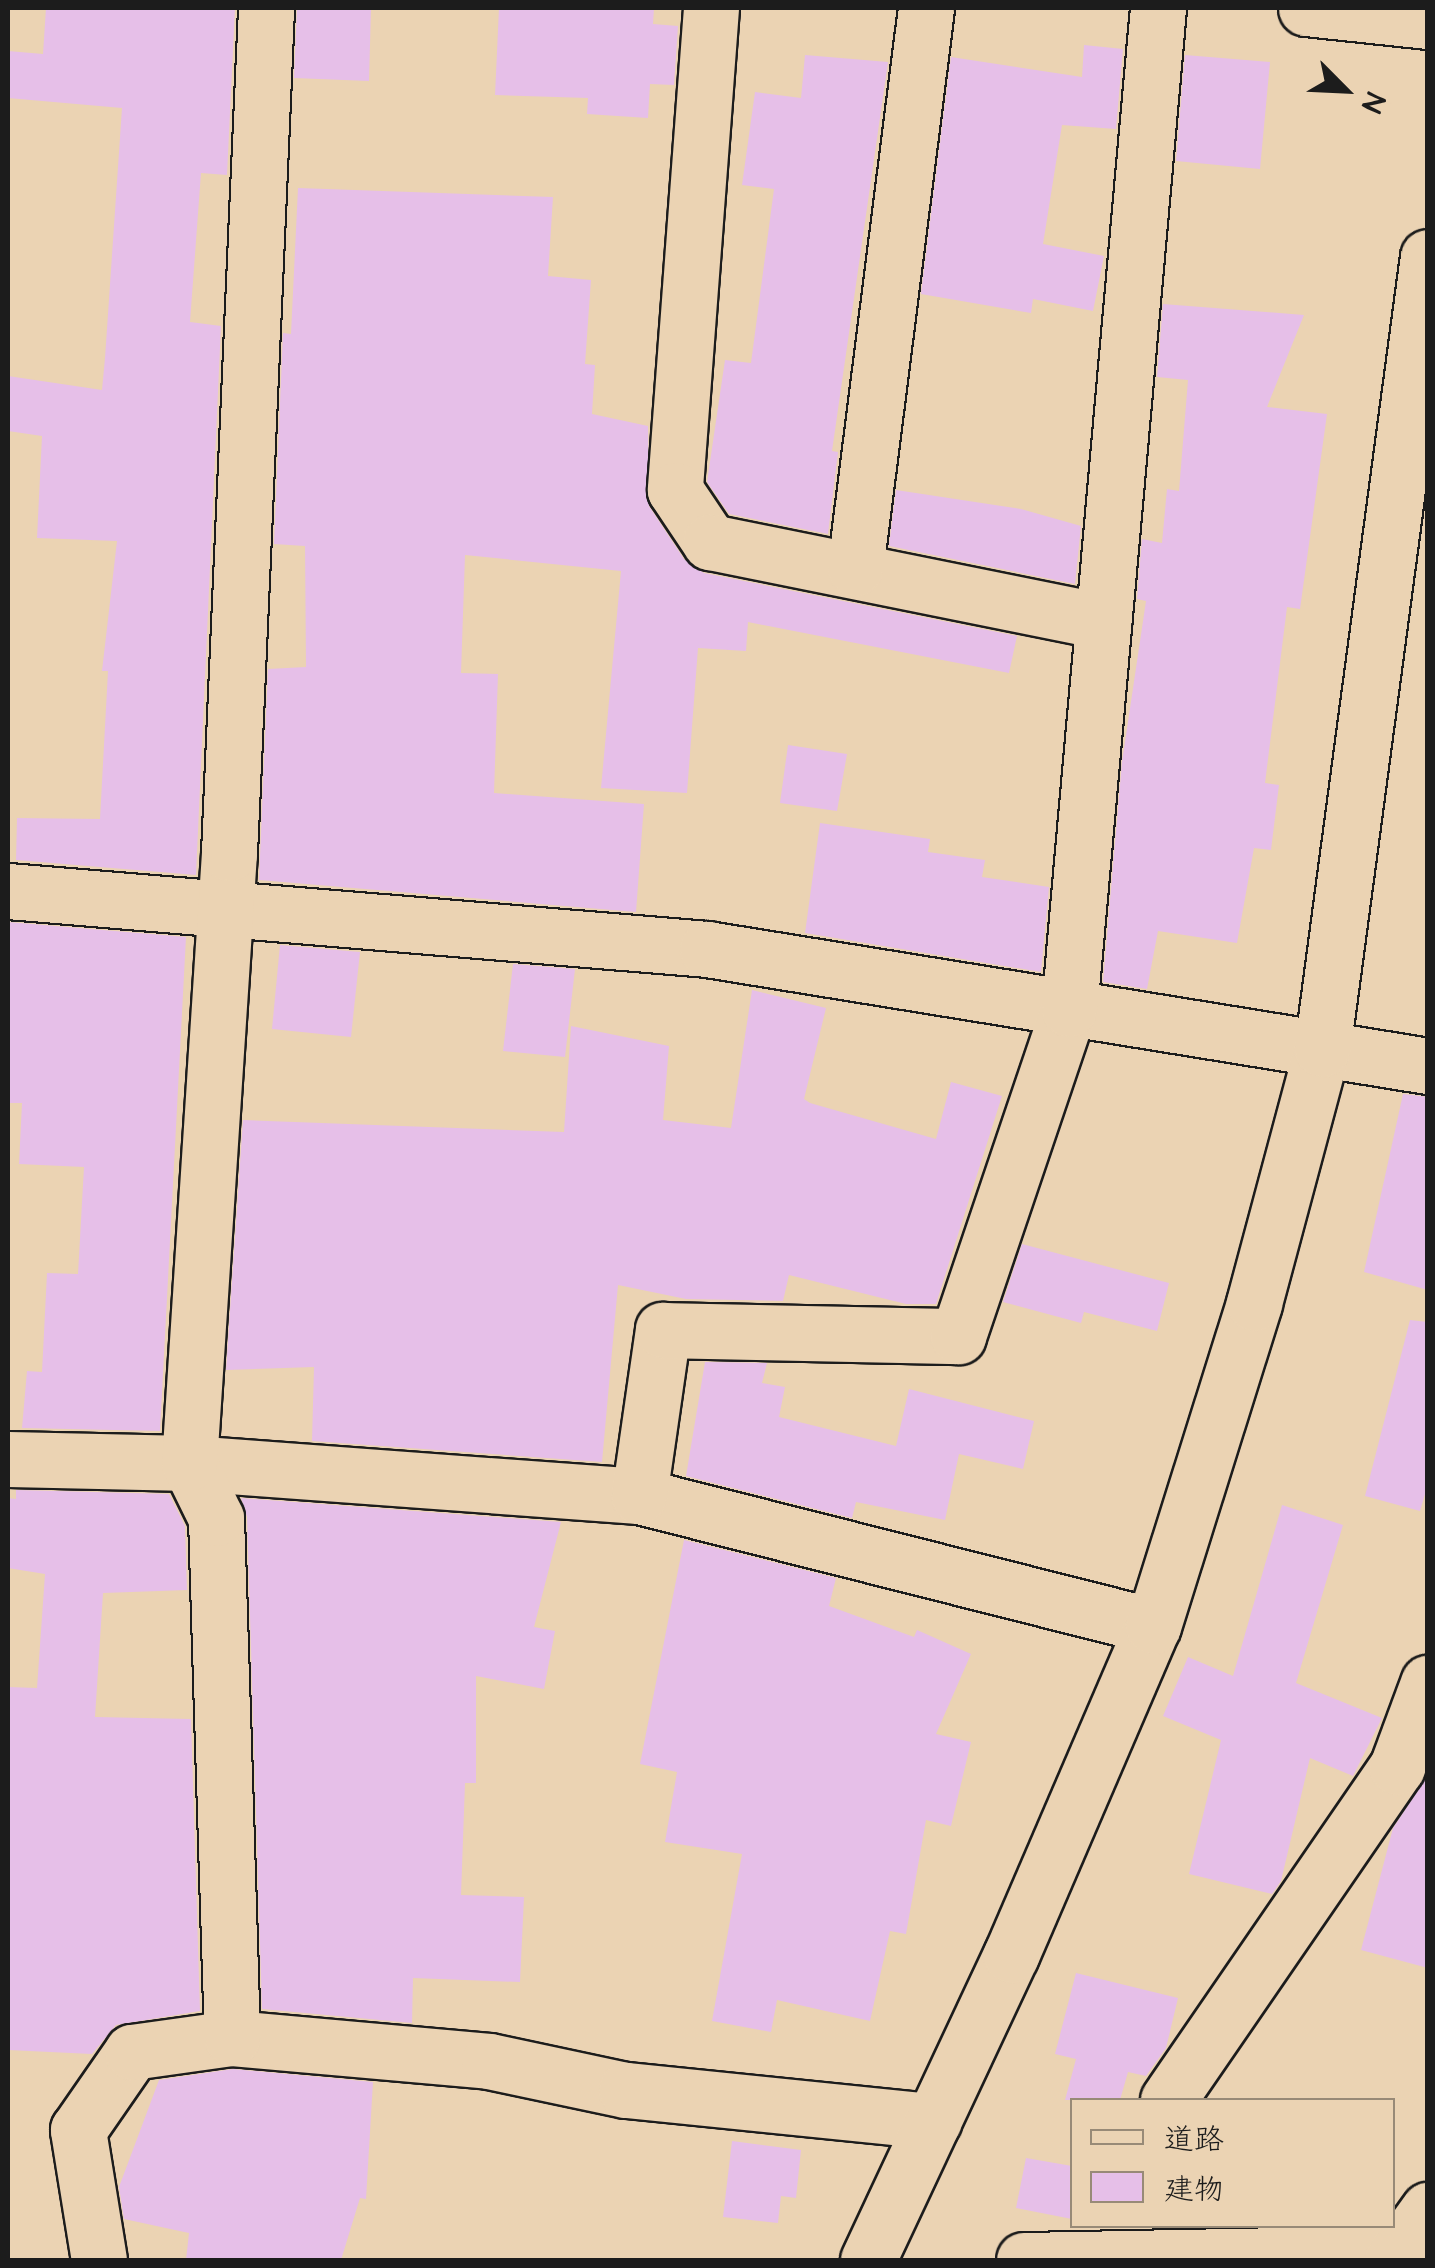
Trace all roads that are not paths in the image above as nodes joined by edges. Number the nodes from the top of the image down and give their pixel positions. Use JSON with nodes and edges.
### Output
{"nodes":[{"id":1,"x":266,"y":8,"type":"edge"},
{"id":2,"x":711,"y":8,"type":"edge"},
{"id":3,"x":926,"y":8,"type":"edge"},
{"id":4,"x":1158,"y":8,"type":"edge"},
{"id":5,"x":1306,"y":8,"type":"edge"},
{"id":6,"x":1428,"y":21,"type":"edge"},
{"id":7,"x":1428,"y":258,"type":"edge"},
{"id":8,"x":855,"y":568,"type":"junction"},
{"id":9,"x":1104,"y":622,"type":"junction"},
{"id":10,"x":8,"y":892,"type":"edge"},
{"id":11,"x":226,"y":908,"type":"junction"},
{"id":12,"x":1069,"y":1009,"type":"junction"},
{"id":13,"x":1322,"y":1049,"type":"junction"},
{"id":14,"x":1428,"y":1066,"type":"edge"},
{"id":15,"x":8,"y":1459,"type":"edge"},
{"id":16,"x":189,"y":1462,"type":"junction"},
{"id":17,"x":639,"y":1496,"type":"junction"},
{"id":18,"x":1153,"y":1626,"type":"junction"},
{"id":19,"x":1428,"y":1682,"type":"edge"},
{"id":20,"x":232,"y":2038,"type":"junction"},
{"id":21,"x":1169,"y":2098,"type":"edge"},
{"id":22,"x":933,"y":2121,"type":"junction"},
{"id":23,"x":1405,"y":2241,"type":"edge"},
{"id":24,"x":1057,"y":2251,"type":"edge"},
{"id":25,"x":99,"y":2260,"type":"edge"},
{"id":26,"x":868,"y":2260,"type":"edge"}],
"edges":[{"from":1,"to":11,"type":"street"},
{"from":2,"to":8,"type":"street"},
{"from":3,"to":8,"type":"street"},
{"from":4,"to":9,"type":"street"},
{"from":5,"to":6,"type":"street"},
{"from":7,"to":13,"type":"street"},
{"from":8,"to":9,"type":"street"},
{"from":9,"to":12,"type":"street"},
{"from":10,"to":11,"type":"street"},
{"from":11,"to":12,"type":"street"},
{"from":11,"to":16,"type":"street"},
{"from":12,"to":13,"type":"street"},
{"from":12,"to":17,"type":"street"},
{"from":13,"to":14,"type":"street"},
{"from":13,"to":18,"type":"street"},
{"from":15,"to":16,"type":"street"},
{"from":16,"to":17,"type":"street"},
{"from":16,"to":20,"type":"street"},
{"from":17,"to":18,"type":"street"},
{"from":18,"to":22,"type":"street"},
{"from":19,"to":21,"type":"street"},
{"from":20,"to":22,"type":"street"},
{"from":20,"to":25,"type":"street"},
{"from":22,"to":26,"type":"street"},
{"from":23,"to":24,"type":"street"}]}
